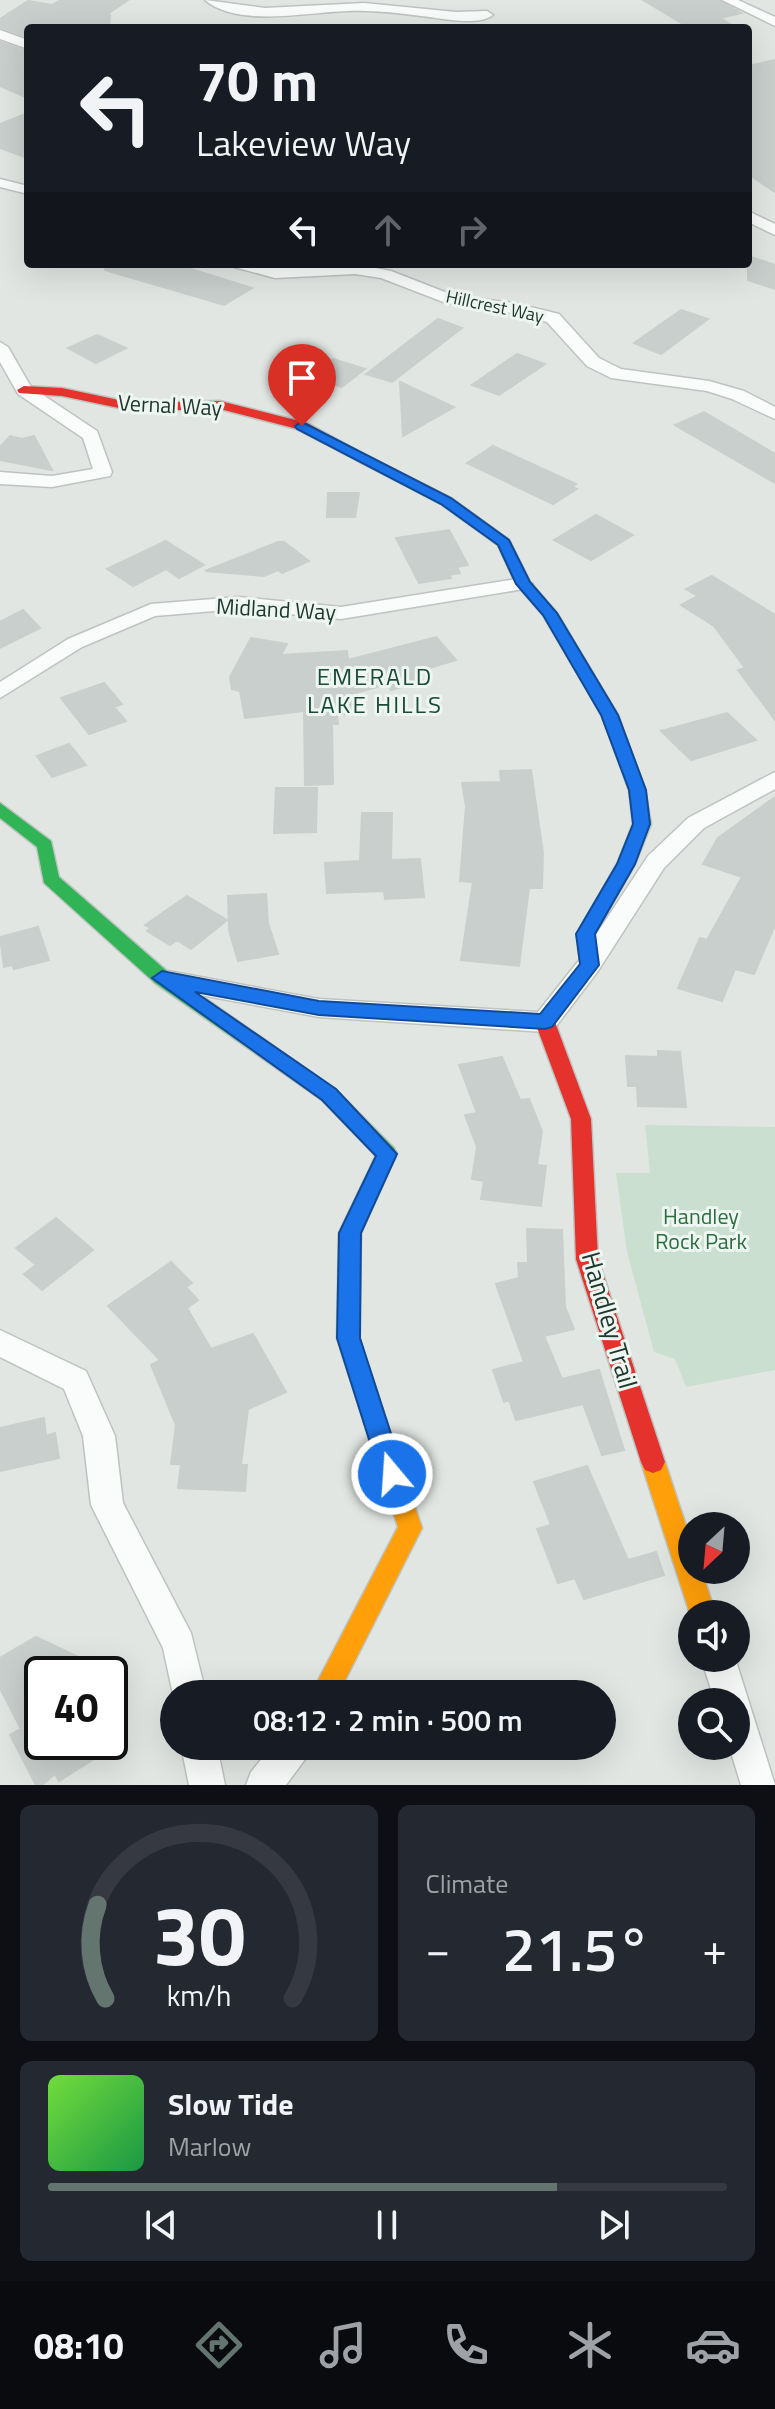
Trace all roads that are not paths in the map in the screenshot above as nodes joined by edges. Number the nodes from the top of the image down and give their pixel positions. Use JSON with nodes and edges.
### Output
{"nodes":[{"id":1,"x":211,"y":0,"type":"edge"},
{"id":2,"x":493,"y":0,"type":"edge"},
{"id":3,"x":728,"y":0,"type":"edge"},
{"id":4,"x":485,"y":22,"type":"edge"},
{"id":5,"x":775,"y":22,"type":"edge"},
{"id":6,"x":0,"y":34,"type":"edge"},
{"id":7,"x":24,"y":43,"type":"edge"},
{"id":8,"x":0,"y":183,"type":"edge"},
{"id":9,"x":24,"y":189,"type":"edge"},
{"id":10,"x":752,"y":218,"type":"edge"},
{"id":11,"x":775,"y":230,"type":"edge"},
{"id":12,"x":256,"y":268,"type":"edge"},
{"id":13,"x":0,"y":347,"type":"edge"},
{"id":14,"x":24,"y":390,"type":"junction"},
{"id":15,"x":775,"y":414,"type":"edge"},
{"id":16,"x":0,"y":478,"type":"edge"},
{"id":17,"x":523,"y":584,"type":"junction"},
{"id":18,"x":0,"y":691,"type":"edge"},
{"id":19,"x":775,"y":779,"type":"edge"},
{"id":20,"x":0,"y":809,"type":"edge"},
{"id":21,"x":589,"y":965,"type":"junction"},
{"id":22,"x":162,"y":978,"type":"junction"},
{"id":23,"x":545,"y":1022,"type":"junction"},
{"id":24,"x":0,"y":1343,"type":"edge"},
{"id":25,"x":698,"y":1600,"type":"edge"},
{"id":26,"x":186,"y":1680,"type":"edge"},
{"id":27,"x":331,"y":1680,"type":"edge"},
{"id":28,"x":750,"y":1758,"type":"edge"},
{"id":29,"x":202,"y":1760,"type":"edge"},
{"id":30,"x":283,"y":1760,"type":"edge"},
{"id":31,"x":207,"y":1785,"type":"edge"},
{"id":32,"x":264,"y":1785,"type":"edge"},
{"id":33,"x":759,"y":1785,"type":"edge"}],
"edges":[{"from":1,"to":4,"type":"street"},
{"from":2,"to":4,"type":"street"},
{"from":3,"to":5,"type":"street"},
{"from":6,"to":7,"type":"street"},
{"from":8,"to":9,"type":"street"},
{"from":10,"to":11,"type":"street"},
{"from":12,"to":15,"type":"street","name":"Hillcrest Way"},
{"from":13,"to":14,"type":"street"},
{"from":14,"to":16,"type":"street"},
{"from":14,"to":17,"type":"street","name":"Vernal Way"},
{"from":17,"to":18,"type":"street","name":"Midland Way"},
{"from":17,"to":21,"type":"street","name":"Vernal Way"},
{"from":19,"to":21,"type":"street"},
{"from":20,"to":22,"type":"street"},
{"from":21,"to":23,"type":"street"},
{"from":22,"to":23,"type":"street"},
{"from":22,"to":27,"type":"street"},
{"from":23,"to":25,"type":"street","name":"Handley Trail"},
{"from":24,"to":26,"type":"street"},
{"from":28,"to":33,"type":"street"},
{"from":29,"to":31,"type":"street"},
{"from":30,"to":32,"type":"street"}]}
